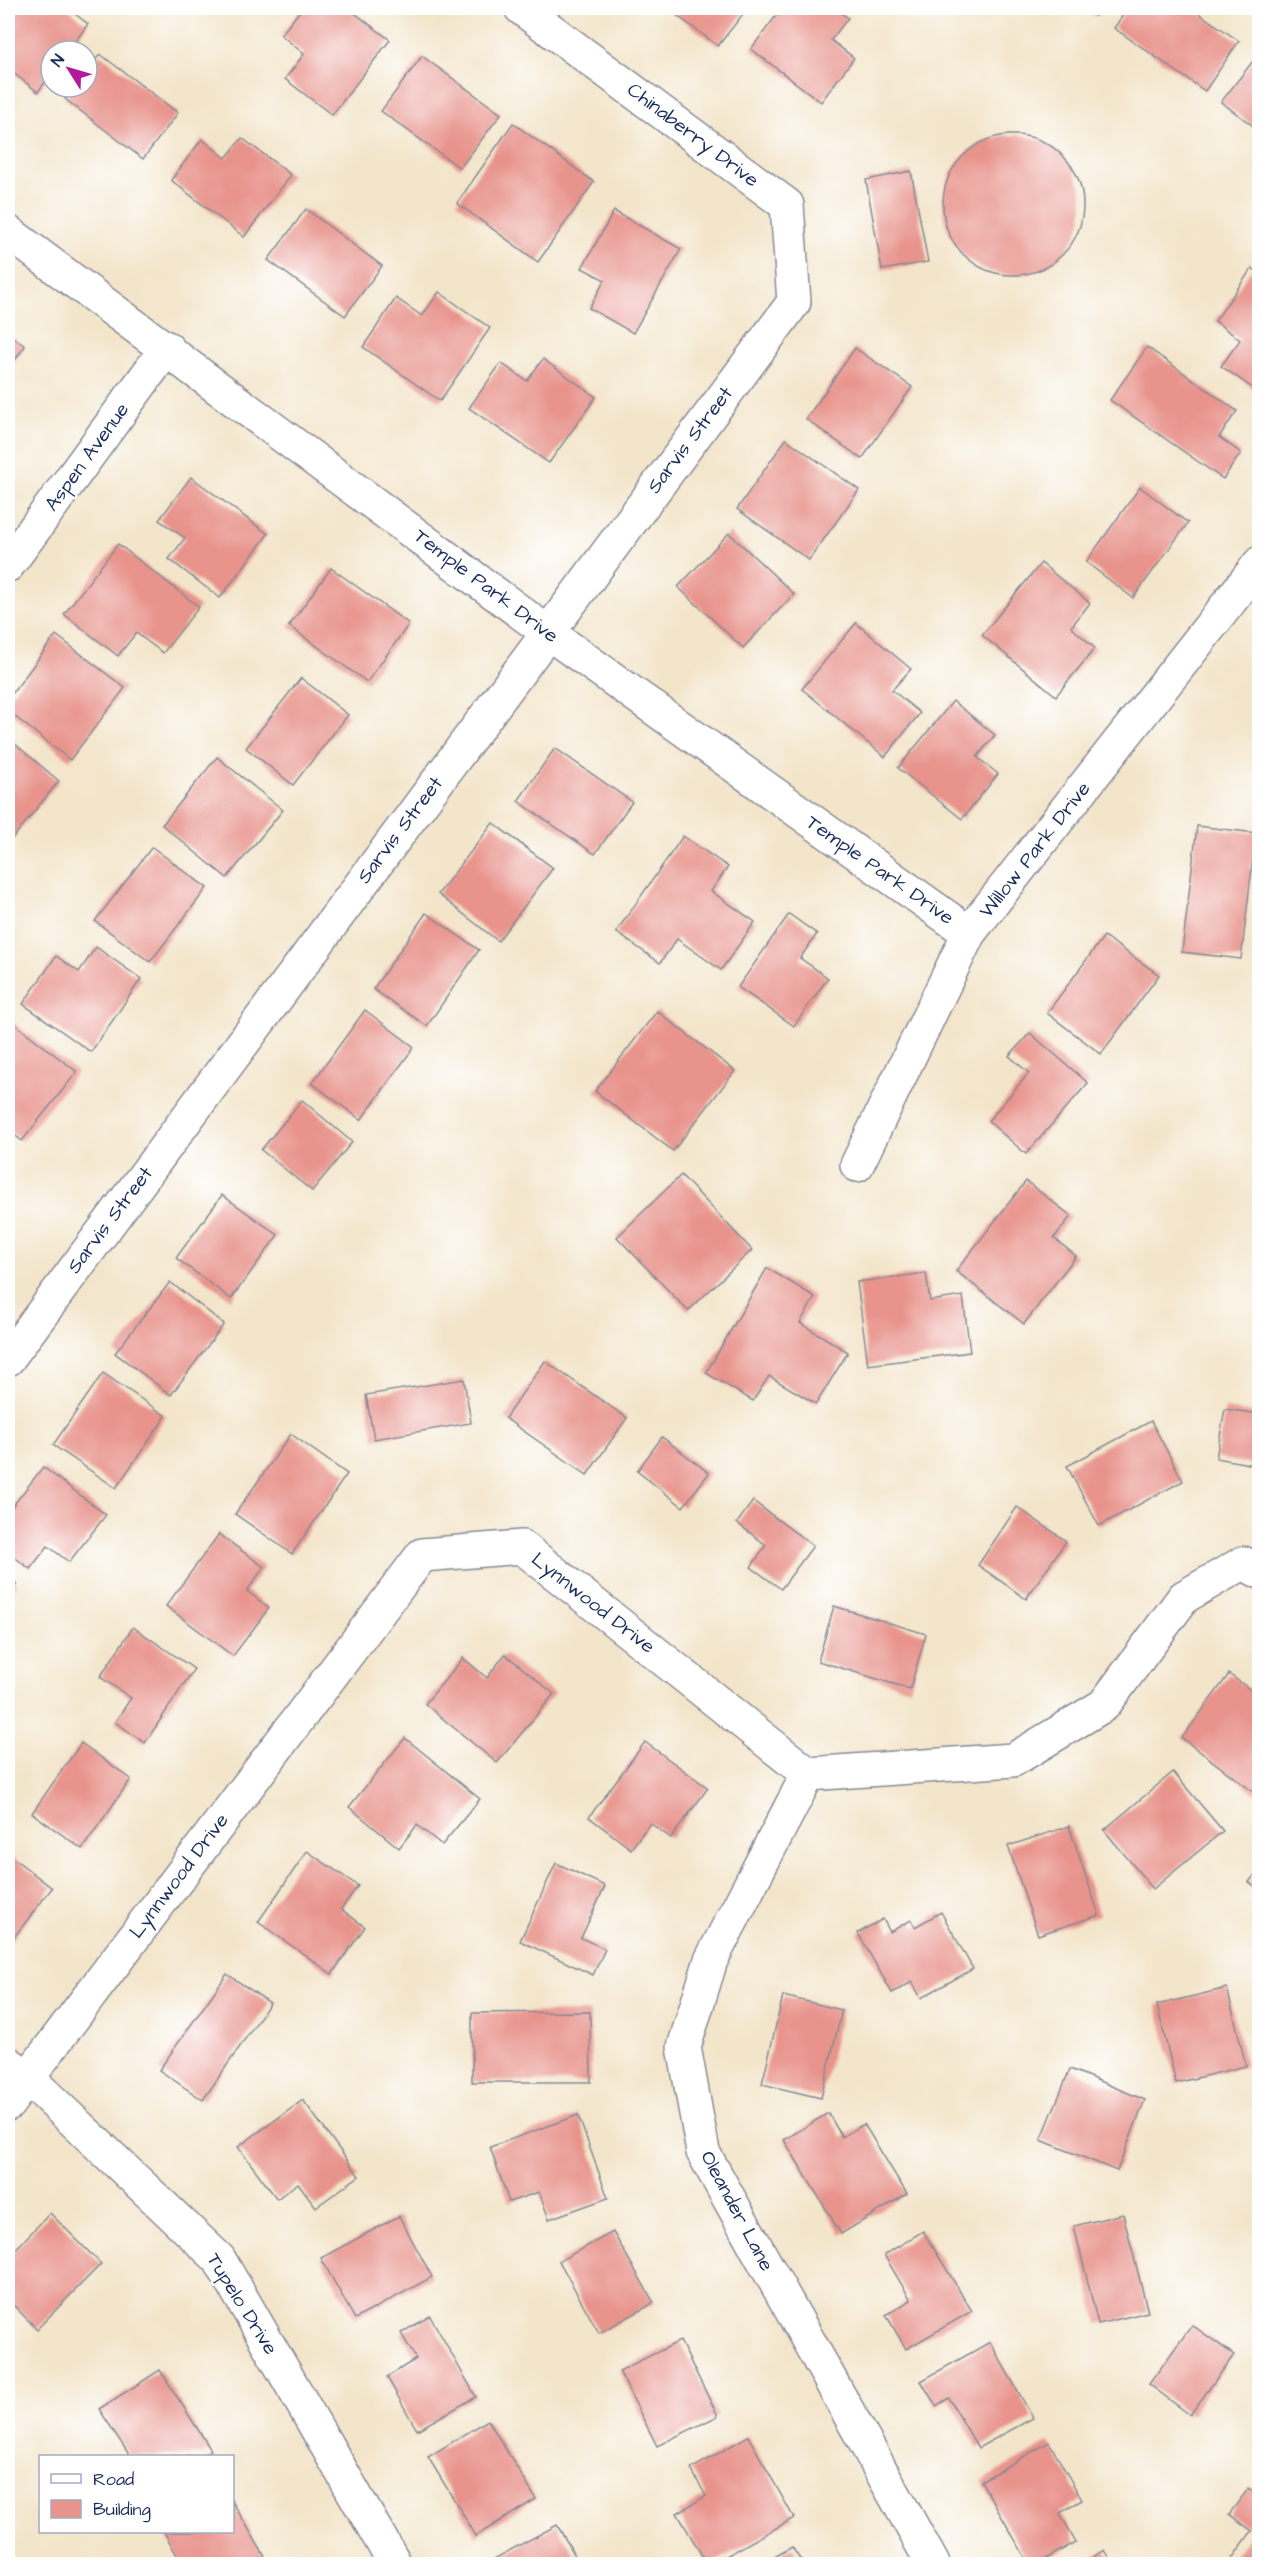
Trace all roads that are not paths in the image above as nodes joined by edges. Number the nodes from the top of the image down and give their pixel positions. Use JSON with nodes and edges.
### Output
{"nodes":[{"id":1,"x":521,"y":8,"type":"edge"},
{"id":2,"x":8,"y":232,"type":"edge"},
{"id":3,"x":794,"y":302,"type":"joint"},
{"id":4,"x":167,"y":348,"type":"junction"},
{"id":5,"x":1260,"y":563,"type":"edge"},
{"id":6,"x":8,"y":565,"type":"edge"},
{"id":7,"x":547,"y":632,"type":"junction"},
{"id":8,"x":969,"y":933,"type":"junction"},
{"id":9,"x":856,"y":1165,"type":"dead end"},
{"id":10,"x":8,"y":1359,"type":"edge"},
{"id":11,"x":1260,"y":1572,"type":"edge"},
{"id":12,"x":808,"y":1774,"type":"junction"},
{"id":13,"x":17,"y":2070,"type":"edge"},
{"id":14,"x":8,"y":2104,"type":"edge"},
{"id":15,"x":394,"y":2565,"type":"edge"},
{"id":16,"x":933,"y":2565,"type":"edge"}],
"edges":[{"from":1,"to":3,"type":"street","name":"Chinaberry Drive"},
{"from":2,"to":4,"type":"street","name":"Temple Park Drive"},
{"from":3,"to":7,"type":"street","name":"Sarvis Street"},
{"from":4,"to":6,"type":"street","name":"Aspen Avenue"},
{"from":4,"to":7,"type":"street","name":"Temple Park Drive"},
{"from":5,"to":8,"type":"street","name":"Willow Park Drive"},
{"from":7,"to":8,"type":"street","name":"Temple Park Drive"},
{"from":7,"to":10,"type":"street","name":"Sarvis Street"},
{"from":8,"to":9,"type":"street","name":"Willow Park Drive"},
{"from":11,"to":12,"type":"street"},
{"from":12,"to":13,"type":"street","name":"Lynnwood Drive"},
{"from":12,"to":16,"type":"street","name":"Oleander Lane"},
{"from":13,"to":14,"type":"street","name":"Lynnwood Drive"},
{"from":13,"to":15,"type":"street","name":"Tupelo Drive"}]}
